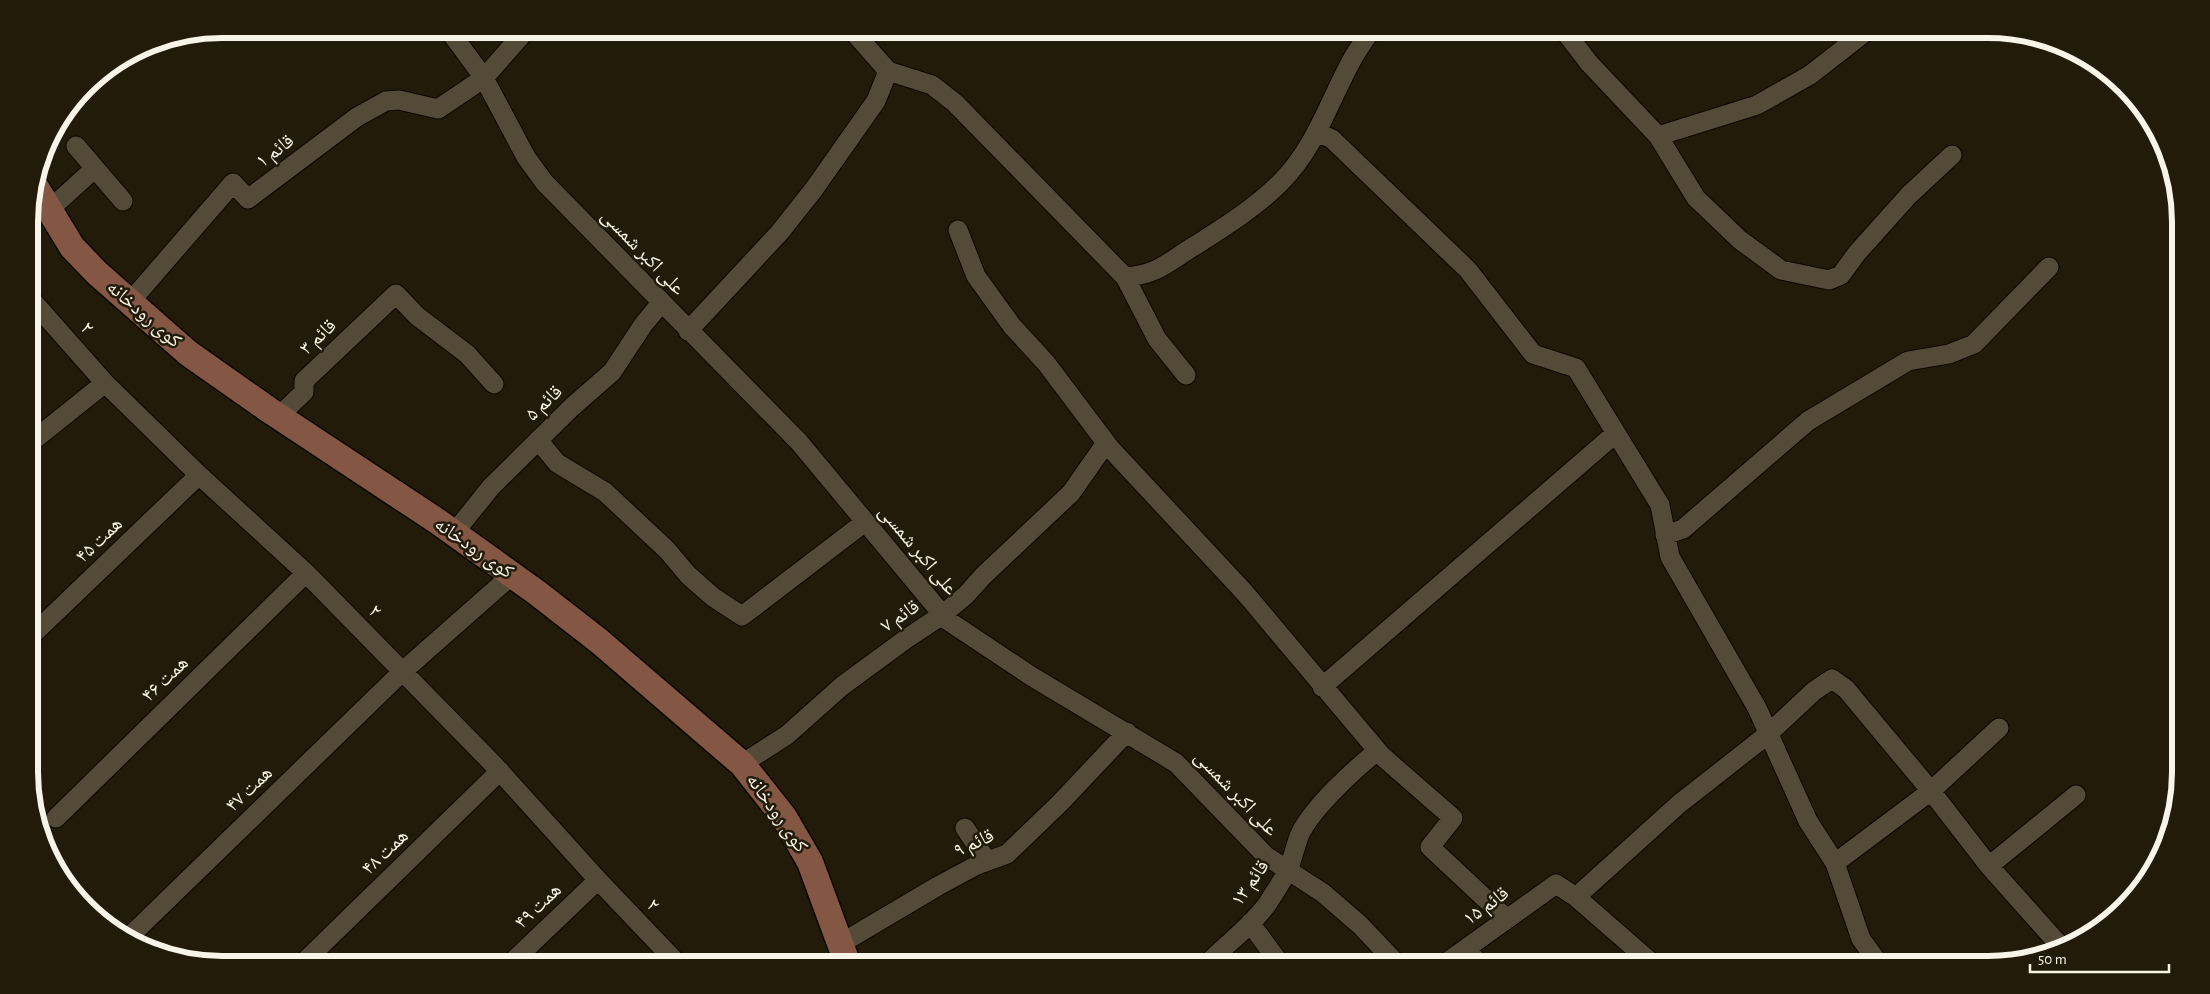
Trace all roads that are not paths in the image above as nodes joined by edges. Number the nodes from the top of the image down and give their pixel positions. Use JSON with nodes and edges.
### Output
{"nodes":[{"id":1,"x":455,"y":38,"type":"edge"},
{"id":2,"x":519,"y":38,"type":"edge"},
{"id":3,"x":860,"y":38,"type":"edge"},
{"id":4,"x":1366,"y":38,"type":"edge"},
{"id":5,"x":1570,"y":38,"type":"edge"},
{"id":6,"x":1858,"y":38,"type":"edge"},
{"id":7,"x":888,"y":71,"type":"junction"},
{"id":8,"x":484,"y":78,"type":"junction"},
{"id":9,"x":1317,"y":132,"type":"junction"},
{"id":10,"x":1658,"y":136,"type":"junction"},
{"id":11,"x":76,"y":146,"type":"dead end"},
{"id":12,"x":1952,"y":155,"type":"dead end"},
{"id":13,"x":94,"y":169,"type":"junction"},
{"id":14,"x":40,"y":194,"type":"edge"},
{"id":15,"x":123,"y":201,"type":"dead end"},
{"id":16,"x":49,"y":210,"type":"junction"},
{"id":17,"x":958,"y":230,"type":"dead end"},
{"id":18,"x":2048,"y":267,"type":"dead end"},
{"id":19,"x":1125,"y":277,"type":"junction"},
{"id":20,"x":130,"y":302,"type":"junction"},
{"id":21,"x":661,"y":303,"type":"junction"},
{"id":22,"x":38,"y":307,"type":"edge"},
{"id":23,"x":688,"y":331,"type":"junction"},
{"id":24,"x":1186,"y":375,"type":"dead end"},
{"id":25,"x":105,"y":383,"type":"junction"},
{"id":26,"x":494,"y":384,"type":"dead end"},
{"id":27,"x":279,"y":416,"type":"junction"},
{"id":28,"x":1616,"y":433,"type":"junction"},
{"id":29,"x":38,"y":437,"type":"edge"},
{"id":30,"x":538,"y":440,"type":"junction"},
{"id":31,"x":1106,"y":443,"type":"junction"},
{"id":32,"x":199,"y":475,"type":"junction"},
{"id":33,"x":865,"y":522,"type":"junction"},
{"id":34,"x":454,"y":533,"type":"junction"},
{"id":35,"x":1665,"y":535,"type":"junction"},
{"id":36,"x":306,"y":572,"type":"junction"},
{"id":37,"x":512,"y":574,"type":"junction"},
{"id":38,"x":942,"y":615,"type":"junction"},
{"id":39,"x":38,"y":629,"type":"edge"},
{"id":40,"x":402,"y":672,"type":"junction"},
{"id":41,"x":1322,"y":686,"type":"junction"},
{"id":42,"x":1999,"y":728,"type":"dead end"},
{"id":43,"x":1126,"y":732,"type":"junction"},
{"id":44,"x":1768,"y":735,"type":"junction"},
{"id":45,"x":1378,"y":751,"type":"junction"},
{"id":46,"x":742,"y":764,"type":"junction"},
{"id":47,"x":500,"y":771,"type":"junction"},
{"id":48,"x":1931,"y":791,"type":"junction"},
{"id":49,"x":2076,"y":795,"type":"dead end"},
{"id":50,"x":56,"y":818,"type":"dead end"},
{"id":51,"x":965,"y":828,"type":"dead end"},
{"id":52,"x":987,"y":861,"type":"junction"},
{"id":53,"x":1835,"y":863,"type":"junction"},
{"id":54,"x":1989,"y":866,"type":"junction"},
{"id":55,"x":1288,"y":870,"type":"junction"},
{"id":56,"x":598,"y":880,"type":"junction"},
{"id":57,"x":1576,"y":897,"type":"junction"},
{"id":58,"x":1507,"y":919,"type":"junction"},
{"id":59,"x":1250,"y":923,"type":"junction"},
{"id":60,"x":132,"y":934,"type":"edge"},
{"id":61,"x":2058,"y":943,"type":"edge"},
{"id":62,"x":1467,"y":948,"type":"junction"},
{"id":63,"x":844,"y":955,"type":"edge"},
{"id":64,"x":310,"y":956,"type":"edge"},
{"id":65,"x":518,"y":956,"type":"edge"},
{"id":66,"x":670,"y":956,"type":"edge"},
{"id":67,"x":1214,"y":956,"type":"edge"},
{"id":68,"x":1274,"y":956,"type":"edge"},
{"id":69,"x":1389,"y":956,"type":"edge"},
{"id":70,"x":1456,"y":956,"type":"edge"},
{"id":71,"x":1473,"y":956,"type":"edge"},
{"id":72,"x":1644,"y":956,"type":"edge"},
{"id":73,"x":1873,"y":956,"type":"edge"}],
"edges":[{"from":1,"to":8,"type":"street","name":"علی اکبر شمسی"},
{"from":2,"to":8,"type":"street"},
{"from":3,"to":7,"type":"street"},
{"from":4,"to":9,"type":"street"},
{"from":5,"to":10,"type":"street"},
{"from":6,"to":10,"type":"street"},
{"from":7,"to":19,"type":"street"},
{"from":7,"to":23,"type":"street"},
{"from":8,"to":20,"type":"street","name":"قائم ۱"},
{"from":8,"to":21,"type":"street","name":"علی اکبر شمسی"},
{"from":9,"to":19,"type":"street"},
{"from":9,"to":28,"type":"street"},
{"from":10,"to":12,"type":"street"},
{"from":11,"to":13,"type":"street"},
{"from":13,"to":15,"type":"street"},
{"from":13,"to":16,"type":"street"},
{"from":14,"to":16,"type":"street","name":"کوی رودخانه"},
{"from":16,"to":20,"type":"street","name":"کوی رودخانه"},
{"from":17,"to":31,"type":"street"},
{"from":18,"to":35,"type":"street"},
{"from":19,"to":24,"type":"street"},
{"from":20,"to":27,"type":"street","name":"کوی رودخانه"},
{"from":21,"to":23,"type":"street","name":"علی اکبر شمسی"},
{"from":21,"to":30,"type":"street","name":"قائم ۵"},
{"from":22,"to":25,"type":"street","name":"۲"},
{"from":23,"to":33,"type":"street","name":"علی اکبر شمسی"},
{"from":25,"to":29,"type":"street"},
{"from":25,"to":32,"type":"street","name":"۲"},
{"from":26,"to":27,"type":"street","name":"قائم ۳"},
{"from":27,"to":34,"type":"street","name":"کوی رودخانه"},
{"from":28,"to":35,"type":"street"},
{"from":28,"to":41,"type":"street"},
{"from":30,"to":33,"type":"street"},
{"from":30,"to":34,"type":"street","name":"قائم ۵"},
{"from":31,"to":38,"type":"street","name":"قائم ۷"},
{"from":31,"to":41,"type":"street"},
{"from":32,"to":36,"type":"street","name":"۲"},
{"from":32,"to":39,"type":"street","name":"همت ۴۵"},
{"from":33,"to":38,"type":"street","name":"علی اکبر شمسی"},
{"from":34,"to":37,"type":"street","name":"کوی رودخانه"},
{"from":35,"to":44,"type":"street"},
{"from":36,"to":40,"type":"street","name":"۲"},
{"from":36,"to":50,"type":"street","name":"همت ۴۶"},
{"from":37,"to":40,"type":"street","name":"همت ۴۷"},
{"from":37,"to":46,"type":"street","name":"کوی رودخانه"},
{"from":38,"to":43,"type":"street","name":"علی اکبر شمسی"},
{"from":38,"to":46,"type":"street","name":"قائم ۷"},
{"from":40,"to":47,"type":"street","name":"۲"},
{"from":40,"to":60,"type":"street","name":"همت ۴۷"},
{"from":41,"to":45,"type":"street"},
{"from":42,"to":48,"type":"street"},
{"from":43,"to":52,"type":"street","name":"قائم ۹"},
{"from":43,"to":55,"type":"street","name":"علی اکبر شمسی"},
{"from":44,"to":48,"type":"street"},
{"from":44,"to":53,"type":"street"},
{"from":44,"to":57,"type":"street"},
{"from":45,"to":55,"type":"street","name":"قائم ۱۳"},
{"from":45,"to":58,"type":"street"},
{"from":46,"to":63,"type":"street","name":"کوی رودخانه"},
{"from":47,"to":56,"type":"street","name":"۲"},
{"from":47,"to":64,"type":"street","name":"همت ۴۸"},
{"from":48,"to":53,"type":"street"},
{"from":48,"to":54,"type":"street"},
{"from":49,"to":54,"type":"street"},
{"from":51,"to":52,"type":"street"},
{"from":52,"to":63,"type":"street","name":"قائم ۹"},
{"from":53,"to":73,"type":"street"},
{"from":54,"to":61,"type":"street"},
{"from":55,"to":59,"type":"street","name":"قائم ۱۳"},
{"from":55,"to":69,"type":"street","name":"علی اکبر شمسی"},
{"from":56,"to":65,"type":"street","name":"همت ۴۹"},
{"from":56,"to":66,"type":"street","name":"۲"},
{"from":57,"to":58,"type":"street","name":"قائم ۱۵"},
{"from":57,"to":72,"type":"street"},
{"from":58,"to":62,"type":"street","name":"قائم ۱۵"},
{"from":59,"to":67,"type":"street","name":"قائم ۱۳"},
{"from":59,"to":68,"type":"street"},
{"from":62,"to":70,"type":"street","name":"قائم ۱۵"},
{"from":62,"to":71,"type":"street"}]}
